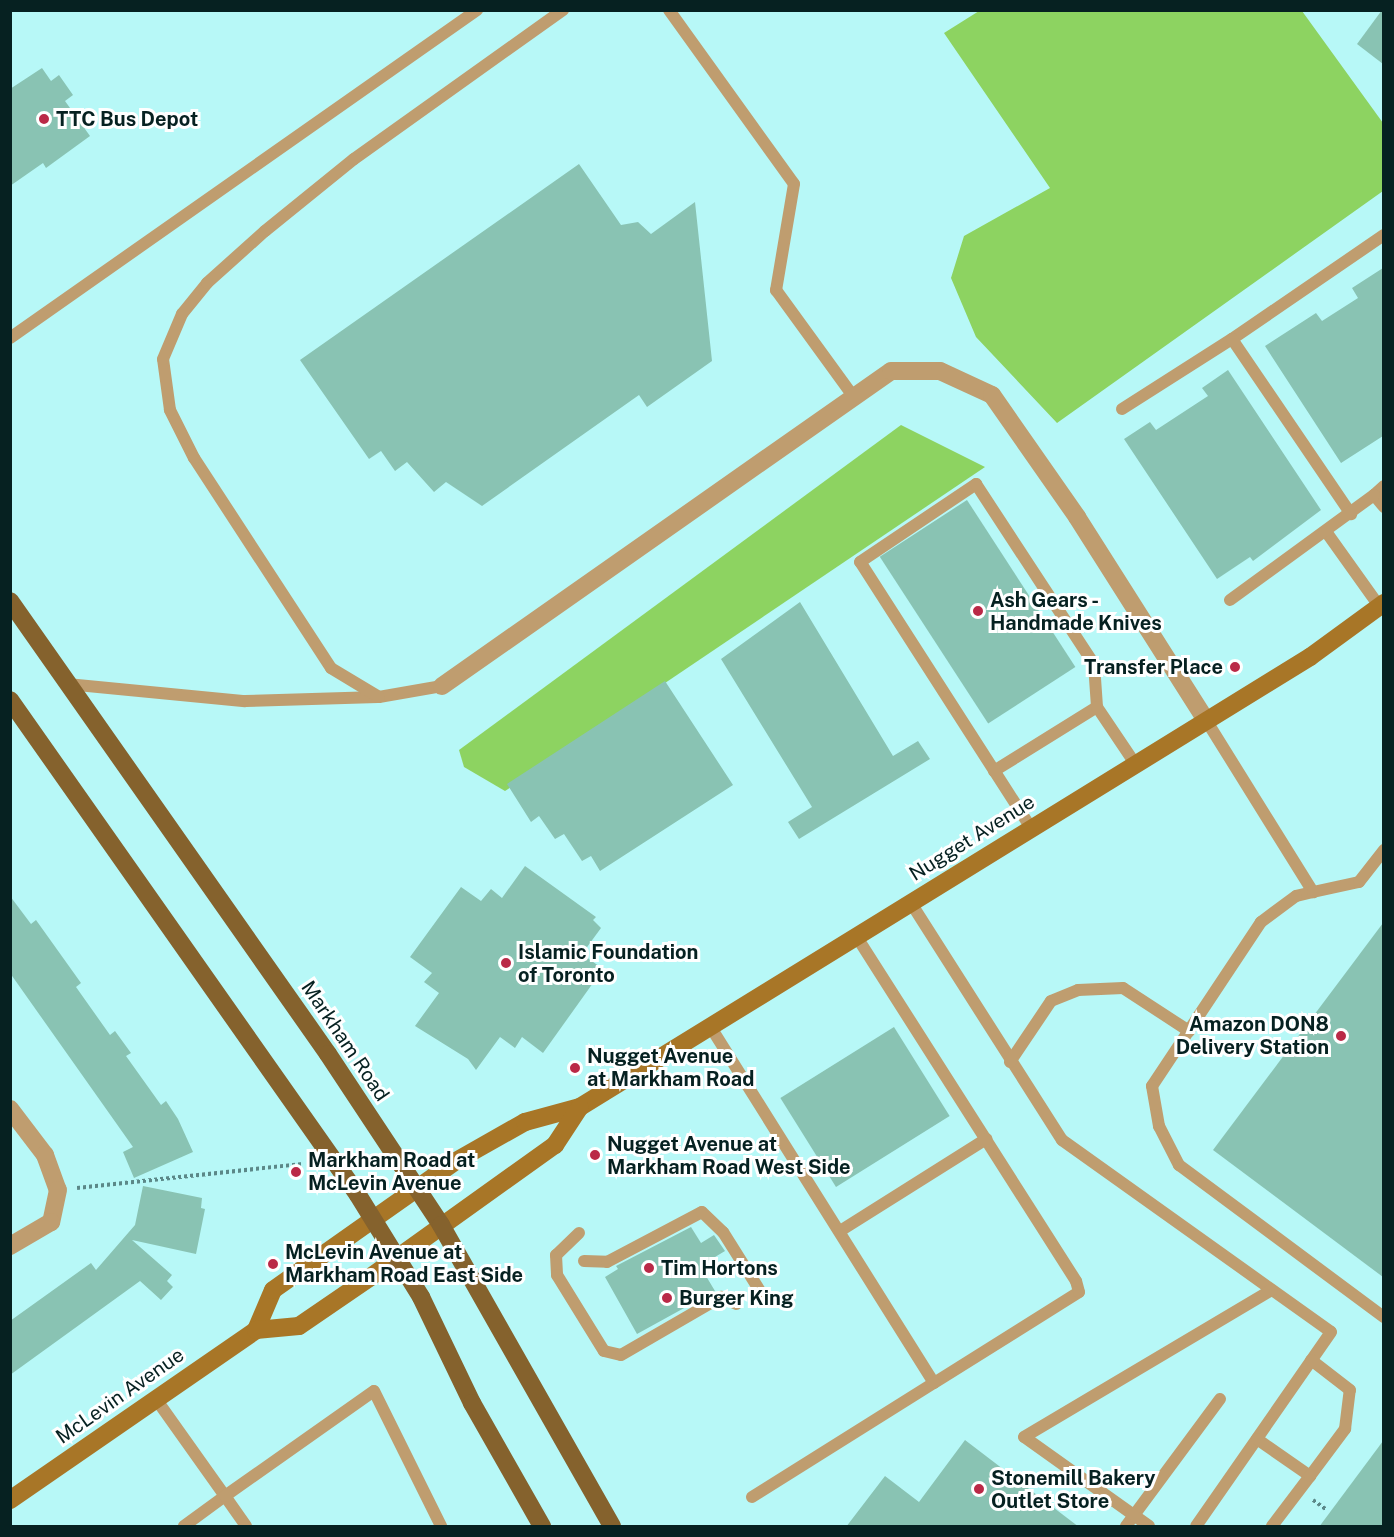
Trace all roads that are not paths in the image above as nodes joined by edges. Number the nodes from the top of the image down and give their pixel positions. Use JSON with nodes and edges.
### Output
{"nodes":[{"id":1,"x":477,"y":10,"type":"edge"},
{"id":2,"x":562,"y":10,"type":"edge"},
{"id":3,"x":669,"y":10,"type":"edge"},
{"id":4,"x":1383,"y":235,"type":"edge"},
{"id":5,"x":10,"y":338,"type":"edge"},
{"id":6,"x":1232,"y":339,"type":"junction"},
{"id":7,"x":853,"y":396,"type":"junction"},
{"id":8,"x":1122,"y":409,"type":"dead end"},
{"id":9,"x":1379,"y":490,"type":"edge"},
{"id":10,"x":1383,"y":507,"type":"edge"},
{"id":11,"x":1351,"y":514,"type":"junction"},
{"id":12,"x":1327,"y":533,"type":"junction"},
{"id":13,"x":1230,"y":600,"type":"dead end"},
{"id":14,"x":10,"y":601,"type":"edge"},
{"id":15,"x":1382,"y":605,"type":"edge"},
{"id":16,"x":67,"y":684,"type":"junction"},
{"id":17,"x":442,"y":686,"type":"joint"},
{"id":18,"x":379,"y":697,"type":"junction"},
{"id":19,"x":10,"y":700,"type":"edge"},
{"id":20,"x":1097,"y":707,"type":"junction"},
{"id":21,"x":1206,"y":720,"type":"junction"},
{"id":22,"x":1136,"y":765,"type":"junction"},
{"id":23,"x":994,"y":771,"type":"junction"},
{"id":24,"x":1030,"y":828,"type":"junction"},
{"id":25,"x":1383,"y":850,"type":"edge"},
{"id":26,"x":1313,"y":892,"type":"junction"},
{"id":27,"x":910,"y":903,"type":"junction"},
{"id":28,"x":857,"y":937,"type":"junction"},
{"id":29,"x":710,"y":1026,"type":"junction"},
{"id":30,"x":1189,"y":1031,"type":"junction"},
{"id":31,"x":1010,"y":1062,"type":"junction"},
{"id":32,"x":580,"y":1107,"type":"junction"},
{"id":33,"x":10,"y":1109,"type":"edge"},
{"id":34,"x":986,"y":1138,"type":"junction"},
{"id":35,"x":416,"y":1188,"type":"junction"},
{"id":36,"x":372,"y":1218,"type":"junction"},
{"id":37,"x":441,"y":1225,"type":"junction"},
{"id":38,"x":840,"y":1231,"type":"junction"},
{"id":39,"x":579,"y":1233,"type":"dead end"},
{"id":40,"x":10,"y":1246,"type":"edge"},
{"id":41,"x":397,"y":1256,"type":"junction"},
{"id":42,"x":584,"y":1261,"type":"dead end"},
{"id":43,"x":1272,"y":1290,"type":"junction"},
{"id":44,"x":760,"y":1291,"type":"dead end"},
{"id":45,"x":737,"y":1305,"type":"dead end"},
{"id":46,"x":1383,"y":1317,"type":"edge"},
{"id":47,"x":256,"y":1330,"type":"junction"},
{"id":48,"x":1311,"y":1360,"type":"junction"},
{"id":49,"x":934,"y":1383,"type":"junction"},
{"id":50,"x":156,"y":1399,"type":"junction"},
{"id":51,"x":1220,"y":1399,"type":"dead end"},
{"id":52,"x":1257,"y":1438,"type":"junction"},
{"id":53,"x":1310,"y":1476,"type":"junction"},
{"id":54,"x":225,"y":1496,"type":"junction"},
{"id":55,"x":752,"y":1497,"type":"dead end"},
{"id":56,"x":10,"y":1500,"type":"edge"},
{"id":57,"x":1134,"y":1516,"type":"junction"},
{"id":58,"x":184,"y":1527,"type":"edge"},
{"id":59,"x":246,"y":1527,"type":"edge"},
{"id":60,"x":441,"y":1527,"type":"edge"},
{"id":61,"x":542,"y":1527,"type":"edge"},
{"id":62,"x":612,"y":1527,"type":"edge"},
{"id":63,"x":1125,"y":1527,"type":"edge"},
{"id":64,"x":1149,"y":1527,"type":"edge"},
{"id":65,"x":1196,"y":1527,"type":"edge"},
{"id":66,"x":1272,"y":1527,"type":"edge"}],
"edges":[{"from":1,"to":5,"type":"lane"},
{"from":2,"to":18,"type":"lane"},
{"from":3,"to":7,"type":"lane"},
{"from":4,"to":6,"type":"lane"},
{"from":6,"to":8,"type":"lane"},
{"from":6,"to":11,"type":"lane"},
{"from":7,"to":17,"type":"street"},
{"from":7,"to":21,"type":"street"},
{"from":9,"to":10,"type":"lane"},
{"from":9,"to":11,"type":"lane"},
{"from":11,"to":12,"type":"lane"},
{"from":12,"to":13,"type":"lane"},
{"from":12,"to":15,"type":"lane"},
{"from":14,"to":16,"type":"main road","name":"Markham Road"},
{"from":15,"to":21,"type":"street","name":"Nugget Avenue"},
{"from":16,"to":18,"type":"lane"},
{"from":16,"to":35,"type":"main road","name":"Markham Road"},
{"from":17,"to":18,"type":"lane"},
{"from":19,"to":36,"type":"main road"},
{"from":20,"to":22,"type":"lane"},
{"from":20,"to":23,"type":"lane"},
{"from":20,"to":23,"type":"lane"},
{"from":21,"to":22,"type":"street","name":"Nugget Avenue"},
{"from":21,"to":26,"type":"lane"},
{"from":22,"to":24,"type":"street","name":"Nugget Avenue"},
{"from":23,"to":24,"type":"lane"},
{"from":24,"to":27,"type":"street","name":"Nugget Avenue"},
{"from":25,"to":26,"type":"lane"},
{"from":26,"to":30,"type":"lane"},
{"from":27,"to":28,"type":"street","name":"Nugget Avenue"},
{"from":27,"to":31,"type":"lane"},
{"from":28,"to":29,"type":"street","name":"Nugget Avenue"},
{"from":28,"to":34,"type":"lane"},
{"from":29,"to":32,"type":"street","name":"Nugget Avenue"},
{"from":29,"to":38,"type":"lane"},
{"from":30,"to":31,"type":"lane"},
{"from":30,"to":46,"type":"lane"},
{"from":31,"to":43,"type":"lane"},
{"from":32,"to":35,"type":"street","name":"Nugget Avenue"},
{"from":32,"to":37,"type":"street","name":"Nugget Avenue"},
{"from":33,"to":40,"type":"street"},
{"from":34,"to":38,"type":"lane"},
{"from":34,"to":49,"type":"lane"},
{"from":35,"to":36,"type":"street","name":"Nugget Avenue"},
{"from":35,"to":37,"type":"main road","name":"Markham Road"},
{"from":36,"to":41,"type":"main road"},
{"from":36,"to":47,"type":"street"},
{"from":37,"to":41,"type":"street","name":"Nugget Avenue"},
{"from":37,"to":62,"type":"main road","name":"Markham Road"},
{"from":38,"to":49,"type":"lane"},
{"from":39,"to":45,"type":"lane"},
{"from":41,"to":47,"type":"street","name":"McLevin Avenue"},
{"from":41,"to":61,"type":"main road"},
{"from":42,"to":44,"type":"lane"},
{"from":43,"to":48,"type":"lane"},
{"from":43,"to":57,"type":"lane"},
{"from":47,"to":50,"type":"street","name":"McLevin Avenue"},
{"from":48,"to":52,"type":"lane"},
{"from":48,"to":53,"type":"lane"},
{"from":49,"to":55,"type":"lane"},
{"from":50,"to":54,"type":"lane"},
{"from":50,"to":56,"type":"street","name":"McLevin Avenue"},
{"from":51,"to":57,"type":"lane"},
{"from":52,"to":53,"type":"lane"},
{"from":52,"to":65,"type":"lane"},
{"from":53,"to":66,"type":"lane"},
{"from":54,"to":58,"type":"lane"},
{"from":54,"to":59,"type":"lane"},
{"from":54,"to":60,"type":"lane"},
{"from":57,"to":63,"type":"lane"},
{"from":57,"to":64,"type":"lane"}]}
